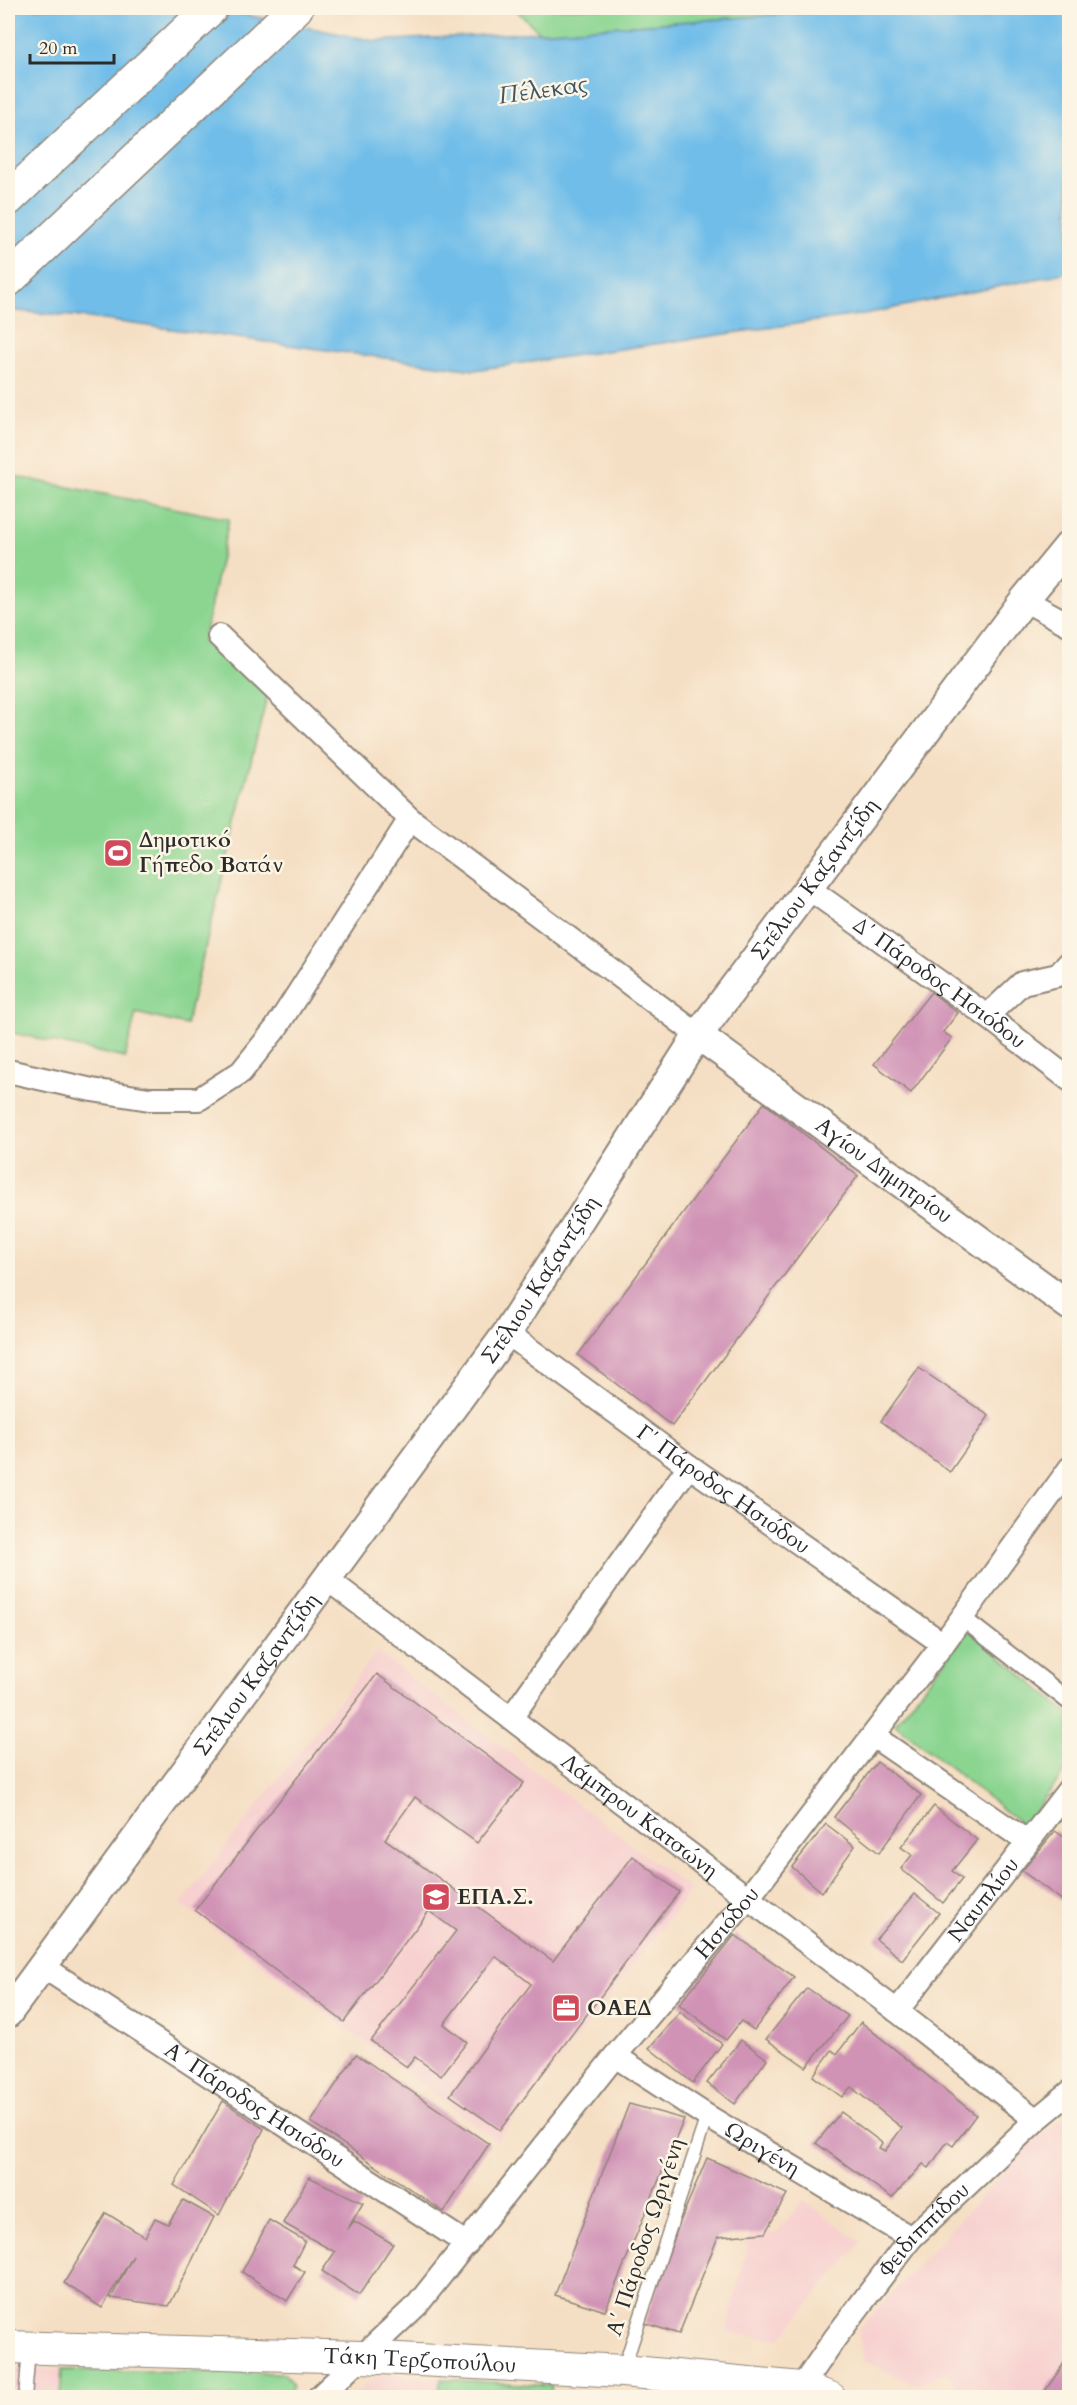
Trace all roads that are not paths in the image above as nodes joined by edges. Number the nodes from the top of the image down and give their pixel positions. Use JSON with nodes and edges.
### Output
{"nodes":[{"id":1,"x":211,"y":8,"type":"edge"},
{"id":2,"x":296,"y":8,"type":"edge"},
{"id":3,"x":8,"y":199,"type":"edge"},
{"id":4,"x":8,"y":280,"type":"edge"},
{"id":5,"x":1070,"y":544,"type":"edge"},
{"id":6,"x":1024,"y":600,"type":"junction"},
{"id":7,"x":1070,"y":625,"type":"edge"},
{"id":8,"x":219,"y":636,"type":"dead end"},
{"id":9,"x":410,"y":819,"type":"junction"},
{"id":10,"x":808,"y":888,"type":"junction"},
{"id":11,"x":1070,"y":962,"type":"edge"},
{"id":12,"x":987,"y":1016,"type":"junction"},
{"id":13,"x":698,"y":1035,"type":"junction"},
{"id":14,"x":8,"y":1071,"type":"edge"},
{"id":15,"x":1070,"y":1080,"type":"edge"},
{"id":16,"x":1070,"y":1306,"type":"edge"},
{"id":17,"x":507,"y":1333,"type":"junction"},
{"id":18,"x":689,"y":1466,"type":"junction"},
{"id":19,"x":1070,"y":1468,"type":"edge"},
{"id":20,"x":327,"y":1579,"type":"junction"},
{"id":21,"x":961,"y":1617,"type":"junction"},
{"id":22,"x":943,"y":1644,"type":"junction"},
{"id":23,"x":1070,"y":1702,"type":"edge"},
{"id":24,"x":511,"y":1718,"type":"junction"},
{"id":25,"x":873,"y":1736,"type":"junction"},
{"id":26,"x":1070,"y":1788,"type":"edge"},
{"id":27,"x":1028,"y":1842,"type":"junction"},
{"id":28,"x":748,"y":1898,"type":"junction"},
{"id":29,"x":42,"y":1966,"type":"junction"},
{"id":30,"x":897,"y":2011,"type":"junction"},
{"id":31,"x":8,"y":2013,"type":"edge"},
{"id":32,"x":615,"y":2056,"type":"junction"},
{"id":33,"x":1070,"y":2092,"type":"edge"},
{"id":34,"x":706,"y":2116,"type":"junction"},
{"id":35,"x":1036,"y":2120,"type":"junction"},
{"id":36,"x":912,"y":2238,"type":"junction"},
{"id":37,"x":467,"y":2244,"type":"junction"},
{"id":38,"x":18,"y":2347,"type":"edge"},
{"id":39,"x":362,"y":2357,"type":"junction"},
{"id":40,"x":623,"y":2371,"type":"junction"},
{"id":41,"x":815,"y":2393,"type":"edge"},
{"id":42,"x":26,"y":2397,"type":"edge"},
{"id":43,"x":318,"y":2397,"type":"edge"}],
"edges":[{"from":1,"to":3,"type":"main road"},
{"from":2,"to":4,"type":"main road"},
{"from":5,"to":6,"type":"street","name":"Στέλιου Καζαντζίδη"},
{"from":6,"to":7,"type":"street"},
{"from":6,"to":10,"type":"street","name":"Στέλιου Καζαντζίδη"},
{"from":8,"to":9,"type":"street"},
{"from":9,"to":13,"type":"street"},
{"from":9,"to":14,"type":"street"},
{"from":10,"to":12,"type":"street","name":"Δ΄ Πάροδος Ησιόδου"},
{"from":10,"to":13,"type":"street","name":"Στέλιου Καζαντζίδη"},
{"from":11,"to":12,"type":"street"},
{"from":12,"to":15,"type":"street","name":"Δ΄ Πάροδος Ησιόδου"},
{"from":13,"to":16,"type":"street","name":"Αγίου Δημητρίου"},
{"from":13,"to":17,"type":"street","name":"Στέλιου Καζαντζίδη"},
{"from":17,"to":18,"type":"street","name":"Γ΄ Πάροδος Ησιόδου"},
{"from":17,"to":20,"type":"street","name":"Στέλιου Καζαντζίδη"},
{"from":18,"to":22,"type":"street","name":"Γ΄ Πάροδος Ησιόδου"},
{"from":18,"to":24,"type":"street"},
{"from":19,"to":21,"type":"street","name":"Ησιόδου"},
{"from":20,"to":24,"type":"street","name":"Λάμπρου Κατσώνη"},
{"from":20,"to":29,"type":"street","name":"Στέλιου Καζαντζίδη"},
{"from":21,"to":22,"type":"street","name":"Ησιόδου"},
{"from":21,"to":23,"type":"street"},
{"from":22,"to":25,"type":"street","name":"Ησιόδου"},
{"from":24,"to":28,"type":"street","name":"Λάμπρου Κατσώνη"},
{"from":25,"to":27,"type":"street"},
{"from":25,"to":28,"type":"street","name":"Ησιόδου"},
{"from":26,"to":27,"type":"street","name":"Ναυπλίου"},
{"from":27,"to":30,"type":"street","name":"Ναυπλίου"},
{"from":28,"to":30,"type":"street","name":"Λάμπρου Κατσώνη"},
{"from":28,"to":32,"type":"street","name":"Ησιόδου"},
{"from":29,"to":31,"type":"street","name":"Στέλιου Καζαντζίδη"},
{"from":29,"to":37,"type":"street","name":"Α΄ Πάροδος Ησιόδου"},
{"from":30,"to":35,"type":"street","name":"Λάμπρου Κατσώνη"},
{"from":32,"to":34,"type":"street","name":"Ωριγένη"},
{"from":32,"to":37,"type":"street","name":"Ησιόδου"},
{"from":33,"to":35,"type":"street","name":"Φειδιππίδου"},
{"from":34,"to":36,"type":"street","name":"Ωριγένη"},
{"from":34,"to":40,"type":"lane","name":"Α΄ Πάροδος Ωριγένη"},
{"from":35,"to":36,"type":"street","name":"Φειδιππίδου"},
{"from":36,"to":41,"type":"street","name":"Φειδιππίδου"},
{"from":37,"to":39,"type":"street","name":"Ησιόδου"},
{"from":38,"to":39,"type":"main road","name":"Τάκη Τερζοπούλου"},
{"from":38,"to":42,"type":"lane"},
{"from":39,"to":40,"type":"main road","name":"Τάκη Τερζοπούλου"},
{"from":39,"to":43,"type":"street","name":"Ησιόδου"},
{"from":40,"to":41,"type":"main road","name":"Τάκη Τερζοπούλου"}]}
